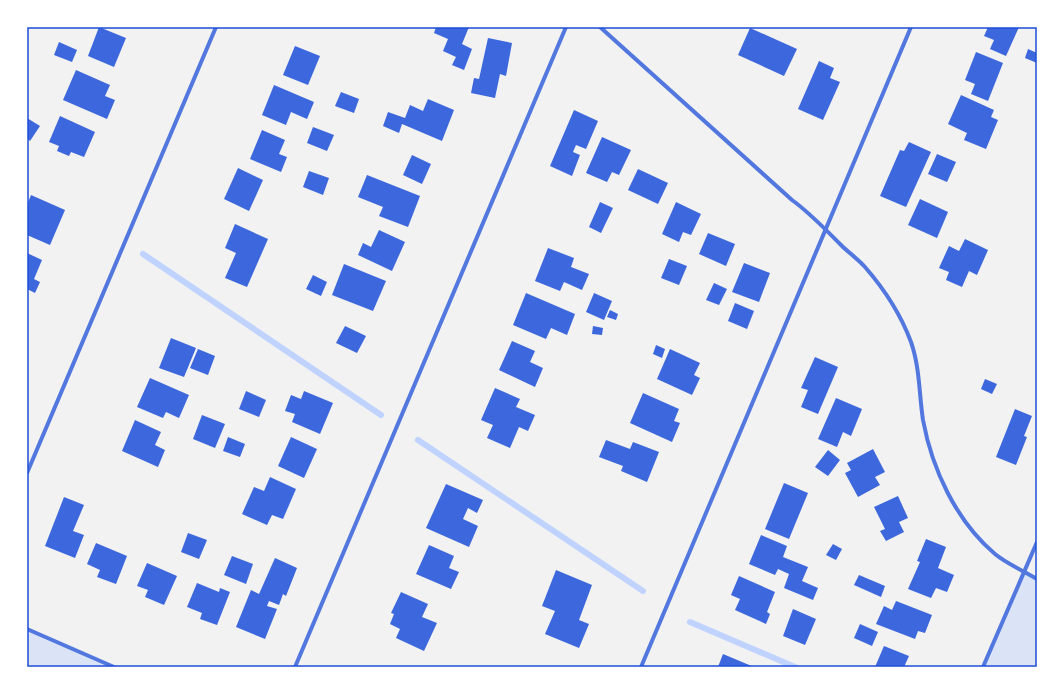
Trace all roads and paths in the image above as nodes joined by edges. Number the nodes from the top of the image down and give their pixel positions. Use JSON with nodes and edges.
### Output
{"nodes":[{"id":1,"x":216,"y":27,"type":"edge"},
{"id":2,"x":566,"y":27,"type":"edge"},
{"id":3,"x":600,"y":27,"type":"edge"},
{"id":4,"x":911,"y":27,"type":"edge"},
{"id":5,"x":825,"y":230,"type":"junction"},
{"id":6,"x":27,"y":473,"type":"edge"},
{"id":7,"x":1037,"y":542,"type":"edge"},
{"id":8,"x":1024,"y":571,"type":"junction"},
{"id":9,"x":1037,"y":579,"type":"edge"},
{"id":10,"x":27,"y":629,"type":"edge"},
{"id":11,"x":114,"y":667,"type":"edge"},
{"id":12,"x":295,"y":667,"type":"edge"},
{"id":13,"x":640,"y":667,"type":"edge"},
{"id":14,"x":983,"y":667,"type":"edge"}],
"edges":[{"from":1,"to":6,"type":"street"},
{"from":2,"to":12,"type":"street"},
{"from":3,"to":5,"type":"street"},
{"from":4,"to":5,"type":"street"},
{"from":5,"to":8,"type":"street"},
{"from":5,"to":13,"type":"street"},
{"from":7,"to":8,"type":"street"},
{"from":8,"to":9,"type":"street"},
{"from":8,"to":14,"type":"street"},
{"from":10,"to":11,"type":"street"}]}
